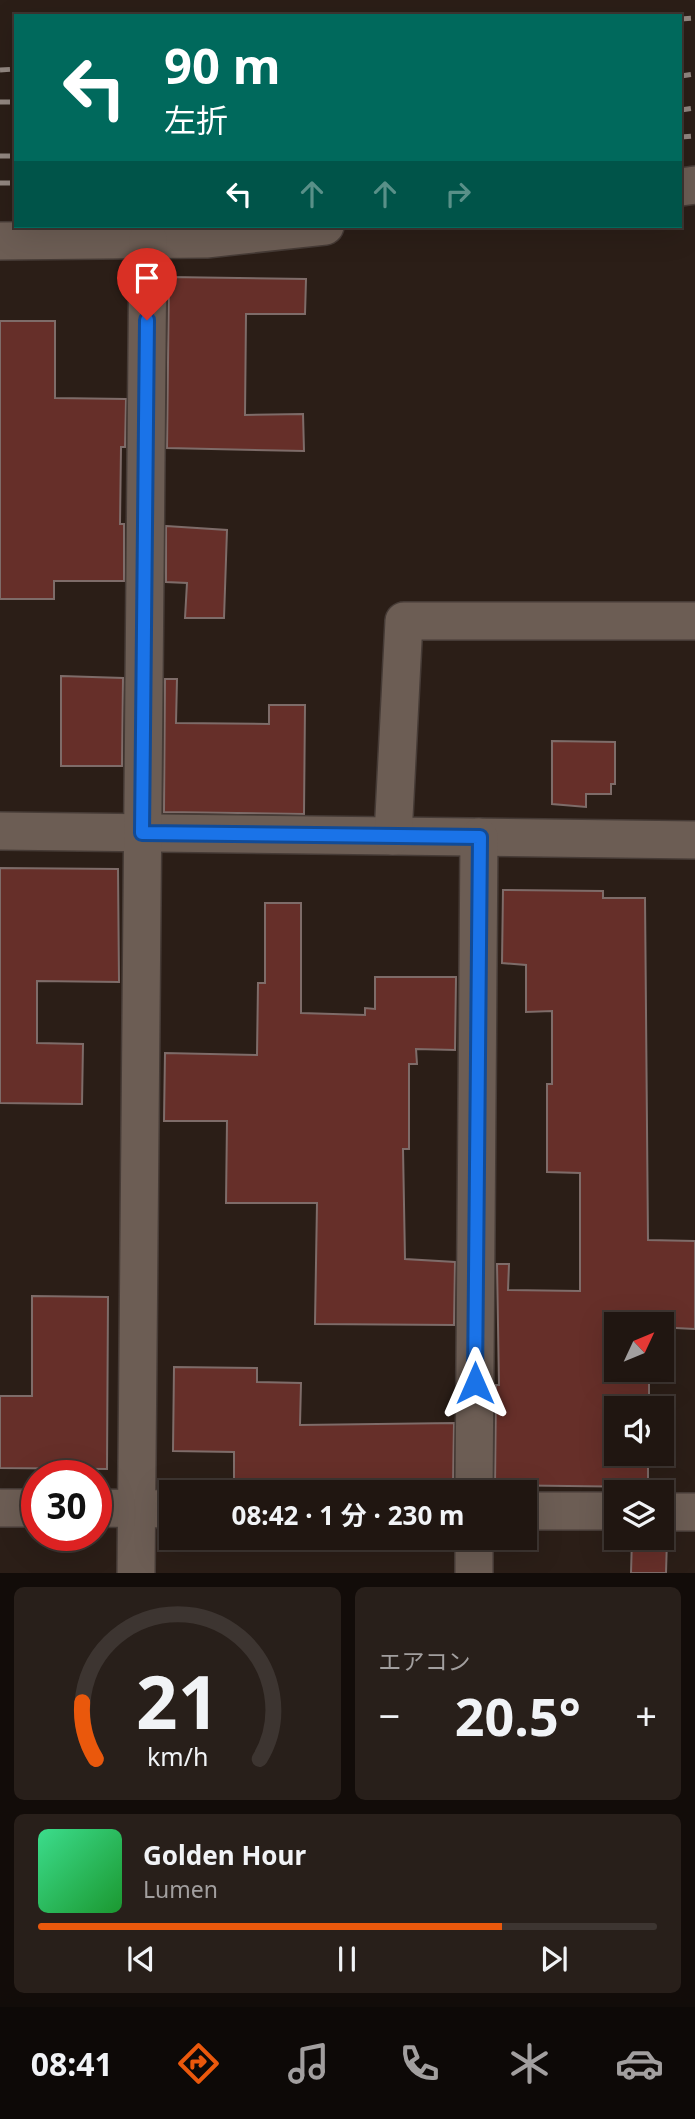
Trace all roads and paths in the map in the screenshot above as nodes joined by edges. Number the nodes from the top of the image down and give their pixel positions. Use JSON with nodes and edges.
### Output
{"nodes":[{"id":1,"x":307,"y":228,"type":"edge"},
{"id":2,"x":148,"y":239,"type":"junction"},
{"id":3,"x":0,"y":241,"type":"edge"},
{"id":4,"x":695,"y":621,"type":"edge"},
{"id":5,"x":0,"y":831,"type":"edge"},
{"id":6,"x":142,"y":833,"type":"junction"},
{"id":7,"x":393,"y":836,"type":"junction"},
{"id":8,"x":480,"y":837,"type":"junction"},
{"id":9,"x":695,"y":840,"type":"edge"},
{"id":10,"x":474,"y":1480,"type":"edge"},
{"id":11,"x":0,"y":1508,"type":"edge"},
{"id":12,"x":21,"y":1508,"type":"edge"},
{"id":13,"x":112,"y":1508,"type":"edge"},
{"id":14,"x":154,"y":1509,"type":"edge"},
{"id":15,"x":537,"y":1511,"type":"edge"},
{"id":16,"x":604,"y":1511,"type":"edge"},
{"id":17,"x":674,"y":1511,"type":"edge"},
{"id":18,"x":695,"y":1512,"type":"edge"},
{"id":19,"x":474,"y":1550,"type":"edge"},
{"id":20,"x":136,"y":1573,"type":"edge"},
{"id":21,"x":474,"y":1573,"type":"edge"}],
"edges":[{"from":1,"to":2,"type":"street"},
{"from":2,"to":3,"type":"street"},
{"from":2,"to":6,"type":"street"},
{"from":4,"to":7,"type":"street"},
{"from":5,"to":6,"type":"street"},
{"from":6,"to":7,"type":"street"},
{"from":6,"to":14,"type":"street"},
{"from":7,"to":8,"type":"street"},
{"from":8,"to":9,"type":"street"},
{"from":8,"to":10,"type":"street"},
{"from":11,"to":12,"type":"street"},
{"from":13,"to":14,"type":"street"},
{"from":14,"to":20,"type":"street"},
{"from":15,"to":16,"type":"street"},
{"from":17,"to":18,"type":"street"},
{"from":19,"to":21,"type":"street"}]}
